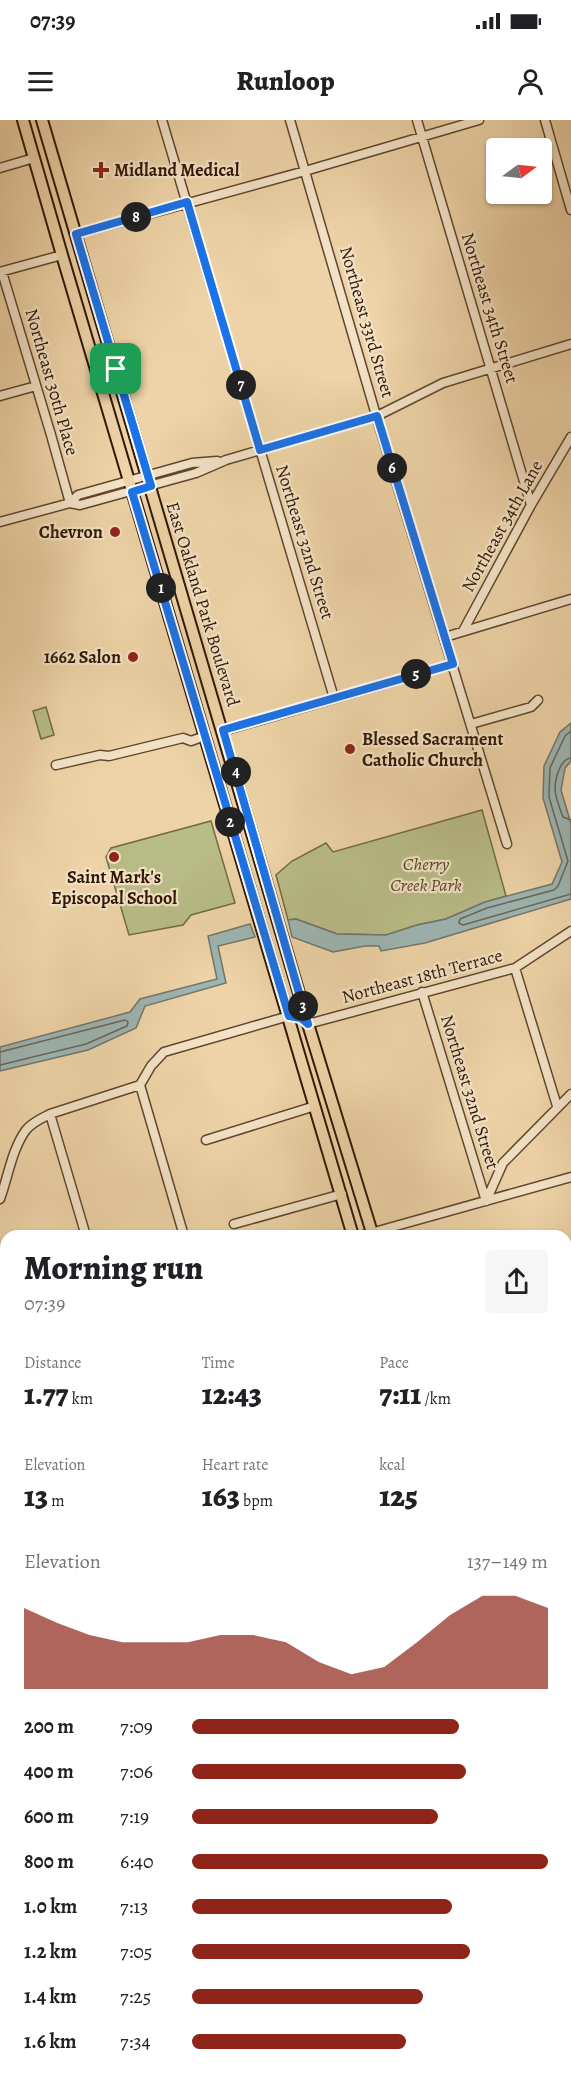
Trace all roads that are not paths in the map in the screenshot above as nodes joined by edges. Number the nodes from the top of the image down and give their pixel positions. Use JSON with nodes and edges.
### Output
{"nodes":[{"id":1,"x":23,"y":120,"type":"edge"},
{"id":2,"x":42,"y":120,"type":"edge"},
{"id":3,"x":162,"y":120,"type":"edge"},
{"id":4,"x":290,"y":120,"type":"edge"},
{"id":5,"x":417,"y":120,"type":"edge"},
{"id":6,"x":479,"y":120,"type":"edge"},
{"id":7,"x":545,"y":120,"type":"edge"},
{"id":8,"x":422,"y":137,"type":"junction"},
{"id":9,"x":34,"y":158,"type":"junction"},
{"id":10,"x":0,"y":168,"type":"edge"},
{"id":11,"x":305,"y":171,"type":"junction"},
{"id":12,"x":187,"y":202,"type":"junction"},
{"id":13,"x":571,"y":210,"type":"edge"},
{"id":14,"x":53,"y":225,"type":"junction"},
{"id":15,"x":76,"y":234,"type":"junction"},
{"id":16,"x":62,"y":255,"type":"junction"},
{"id":17,"x":1,"y":272,"type":"edge"},
{"id":18,"x":571,"y":344,"type":"edge"},
{"id":19,"x":490,"y":368,"type":"junction"},
{"id":20,"x":36,"y":386,"type":"junction"},
{"id":21,"x":0,"y":396,"type":"edge"},
{"id":22,"x":377,"y":416,"type":"junction"},
{"id":23,"x":571,"y":437,"type":"edge"},
{"id":24,"x":260,"y":450,"type":"junction"},
{"id":25,"x":149,"y":481,"type":"junction"},
{"id":26,"x":130,"y":486,"type":"junction"},
{"id":27,"x":69,"y":503,"type":"junction"},
{"id":28,"x":531,"y":505,"type":"junction"},
{"id":29,"x":0,"y":522,"type":"edge"},
{"id":30,"x":571,"y":598,"type":"edge"},
{"id":31,"x":463,"y":632,"type":"junction"},
{"id":32,"x":445,"y":637,"type":"junction"},
{"id":33,"x":453,"y":664,"type":"junction"},
{"id":34,"x":334,"y":698,"type":"junction"},
{"id":35,"x":538,"y":700,"type":"dead end"},
{"id":36,"x":199,"y":717,"type":"junction"},
{"id":37,"x":471,"y":724,"type":"junction"},
{"id":38,"x":223,"y":730,"type":"junction"},
{"id":39,"x":205,"y":736,"type":"junction"},
{"id":40,"x":229,"y":749,"type":"junction"},
{"id":41,"x":56,"y":765,"type":"dead end"},
{"id":42,"x":507,"y":844,"type":"dead end"},
{"id":43,"x":571,"y":931,"type":"edge"},
{"id":44,"x":268,"y":949,"type":"junction"},
{"id":45,"x":288,"y":952,"type":"junction"},
{"id":46,"x":515,"y":968,"type":"junction"},
{"id":47,"x":422,"y":992,"type":"junction"},
{"id":48,"x":289,"y":1016,"type":"junction"},
{"id":49,"x":308,"y":1024,"type":"junction"},
{"id":50,"x":140,"y":1085,"type":"junction"},
{"id":51,"x":571,"y":1094,"type":"edge"},
{"id":52,"x":315,"y":1106,"type":"junction"},
{"id":53,"x":557,"y":1106,"type":"junction"},
{"id":54,"x":50,"y":1114,"type":"junction"},
{"id":55,"x":206,"y":1140,"type":"dead end"},
{"id":56,"x":571,"y":1177,"type":"edge"},
{"id":57,"x":342,"y":1194,"type":"junction"},
{"id":58,"x":0,"y":1199,"type":"edge"},
{"id":59,"x":486,"y":1201,"type":"junction"},
{"id":60,"x":234,"y":1224,"type":"dead end"},
{"id":61,"x":84,"y":1230,"type":"edge"},
{"id":62,"x":182,"y":1230,"type":"edge"},
{"id":63,"x":351,"y":1230,"type":"edge"},
{"id":64,"x":371,"y":1230,"type":"edge"},
{"id":65,"x":386,"y":1230,"type":"edge"}],
"edges":[{"from":1,"to":9,"type":"main road","name":"East Oakland Park Boulevard"},
{"from":2,"to":15,"type":"main road","name":"East Oakland Park Boulevard"},
{"from":3,"to":12,"type":"street","name":"Northeast 32nd Street"},
{"from":4,"to":11,"type":"street","name":"Northeast 33rd Street"},
{"from":5,"to":8,"type":"street","name":"Northeast 34th Street"},
{"from":6,"to":8,"type":"street"},
{"from":7,"to":13,"type":"street"},
{"from":8,"to":11,"type":"street"},
{"from":8,"to":19,"type":"street","name":"Northeast 34th Street"},
{"from":9,"to":10,"type":"street"},
{"from":9,"to":14,"type":"main road","name":"East Oakland Park Boulevard"},
{"from":11,"to":12,"type":"street"},
{"from":11,"to":22,"type":"street","name":"Northeast 33rd Street"},
{"from":12,"to":15,"type":"street"},
{"from":12,"to":24,"type":"street","name":"Northeast 32nd Street"},
{"from":14,"to":15,"type":"main road"},
{"from":14,"to":16,"type":"main road","name":"East Oakland Park Boulevard"},
{"from":15,"to":25,"type":"main road","name":"East Oakland Park Boulevard"},
{"from":16,"to":17,"type":"street"},
{"from":16,"to":26,"type":"main road","name":"East Oakland Park Boulevard"},
{"from":17,"to":20,"type":"street","name":"Northeast 30th Place"},
{"from":18,"to":19,"type":"street"},
{"from":19,"to":22,"type":"street"},
{"from":19,"to":28,"type":"street","name":"Northeast 34th Street"},
{"from":20,"to":21,"type":"street"},
{"from":20,"to":27,"type":"street","name":"Northeast 30th Place"},
{"from":22,"to":24,"type":"street"},
{"from":22,"to":32,"type":"street","name":"Northeast 33rd Street"},
{"from":23,"to":28,"type":"street","name":"Northeast 34th Lane"},
{"from":24,"to":25,"type":"street"},
{"from":24,"to":34,"type":"street","name":"Northeast 32nd Street"},
{"from":25,"to":26,"type":"street"},
{"from":25,"to":38,"type":"main road","name":"East Oakland Park Boulevard"},
{"from":26,"to":27,"type":"street"},
{"from":26,"to":36,"type":"main road","name":"East Oakland Park Boulevard"},
{"from":27,"to":29,"type":"street"},
{"from":28,"to":31,"type":"street","name":"Northeast 34th Lane"},
{"from":30,"to":31,"type":"street"},
{"from":31,"to":32,"type":"street"},
{"from":32,"to":33,"type":"street","name":"Northeast 33rd Street"},
{"from":33,"to":34,"type":"street"},
{"from":33,"to":37,"type":"street","name":"Northeast 33rd Street"},
{"from":34,"to":38,"type":"street"},
{"from":35,"to":37,"type":"street"},
{"from":36,"to":38,"type":"main road"},
{"from":36,"to":39,"type":"main road","name":"East Oakland Park Boulevard"},
{"from":37,"to":42,"type":"street","name":"Northeast 33rd Street"},
{"from":38,"to":40,"type":"main road","name":"East Oakland Park Boulevard"},
{"from":39,"to":40,"type":"main road"},
{"from":39,"to":41,"type":"street"},
{"from":39,"to":44,"type":"main road","name":"East Oakland Park Boulevard"},
{"from":40,"to":45,"type":"main road","name":"East Oakland Park Boulevard"},
{"from":43,"to":46,"type":"street","name":"Northeast 18th Terrace"},
{"from":44,"to":45,"type":"main road"},
{"from":44,"to":48,"type":"main road","name":"East Oakland Park Boulevard"},
{"from":45,"to":49,"type":"main road","name":"East Oakland Park Boulevard"},
{"from":46,"to":47,"type":"street","name":"Northeast 18th Terrace"},
{"from":46,"to":53,"type":"street"},
{"from":47,"to":49,"type":"street","name":"Northeast 18th Terrace"},
{"from":47,"to":59,"type":"street","name":"Northeast 32nd Street"},
{"from":48,"to":49,"type":"main road"},
{"from":48,"to":50,"type":"street"},
{"from":48,"to":52,"type":"main road","name":"East Oakland Park Boulevard"},
{"from":49,"to":64,"type":"main road","name":"East Oakland Park Boulevard"},
{"from":50,"to":54,"type":"street"},
{"from":50,"to":62,"type":"street"},
{"from":51,"to":53,"type":"street"},
{"from":52,"to":55,"type":"street"},
{"from":52,"to":57,"type":"main road","name":"East Oakland Park Boulevard"},
{"from":53,"to":59,"type":"street"},
{"from":54,"to":58,"type":"street"},
{"from":54,"to":61,"type":"street"},
{"from":56,"to":59,"type":"street"},
{"from":57,"to":60,"type":"street"},
{"from":57,"to":63,"type":"main road","name":"East Oakland Park Boulevard"},
{"from":59,"to":65,"type":"street"}]}
